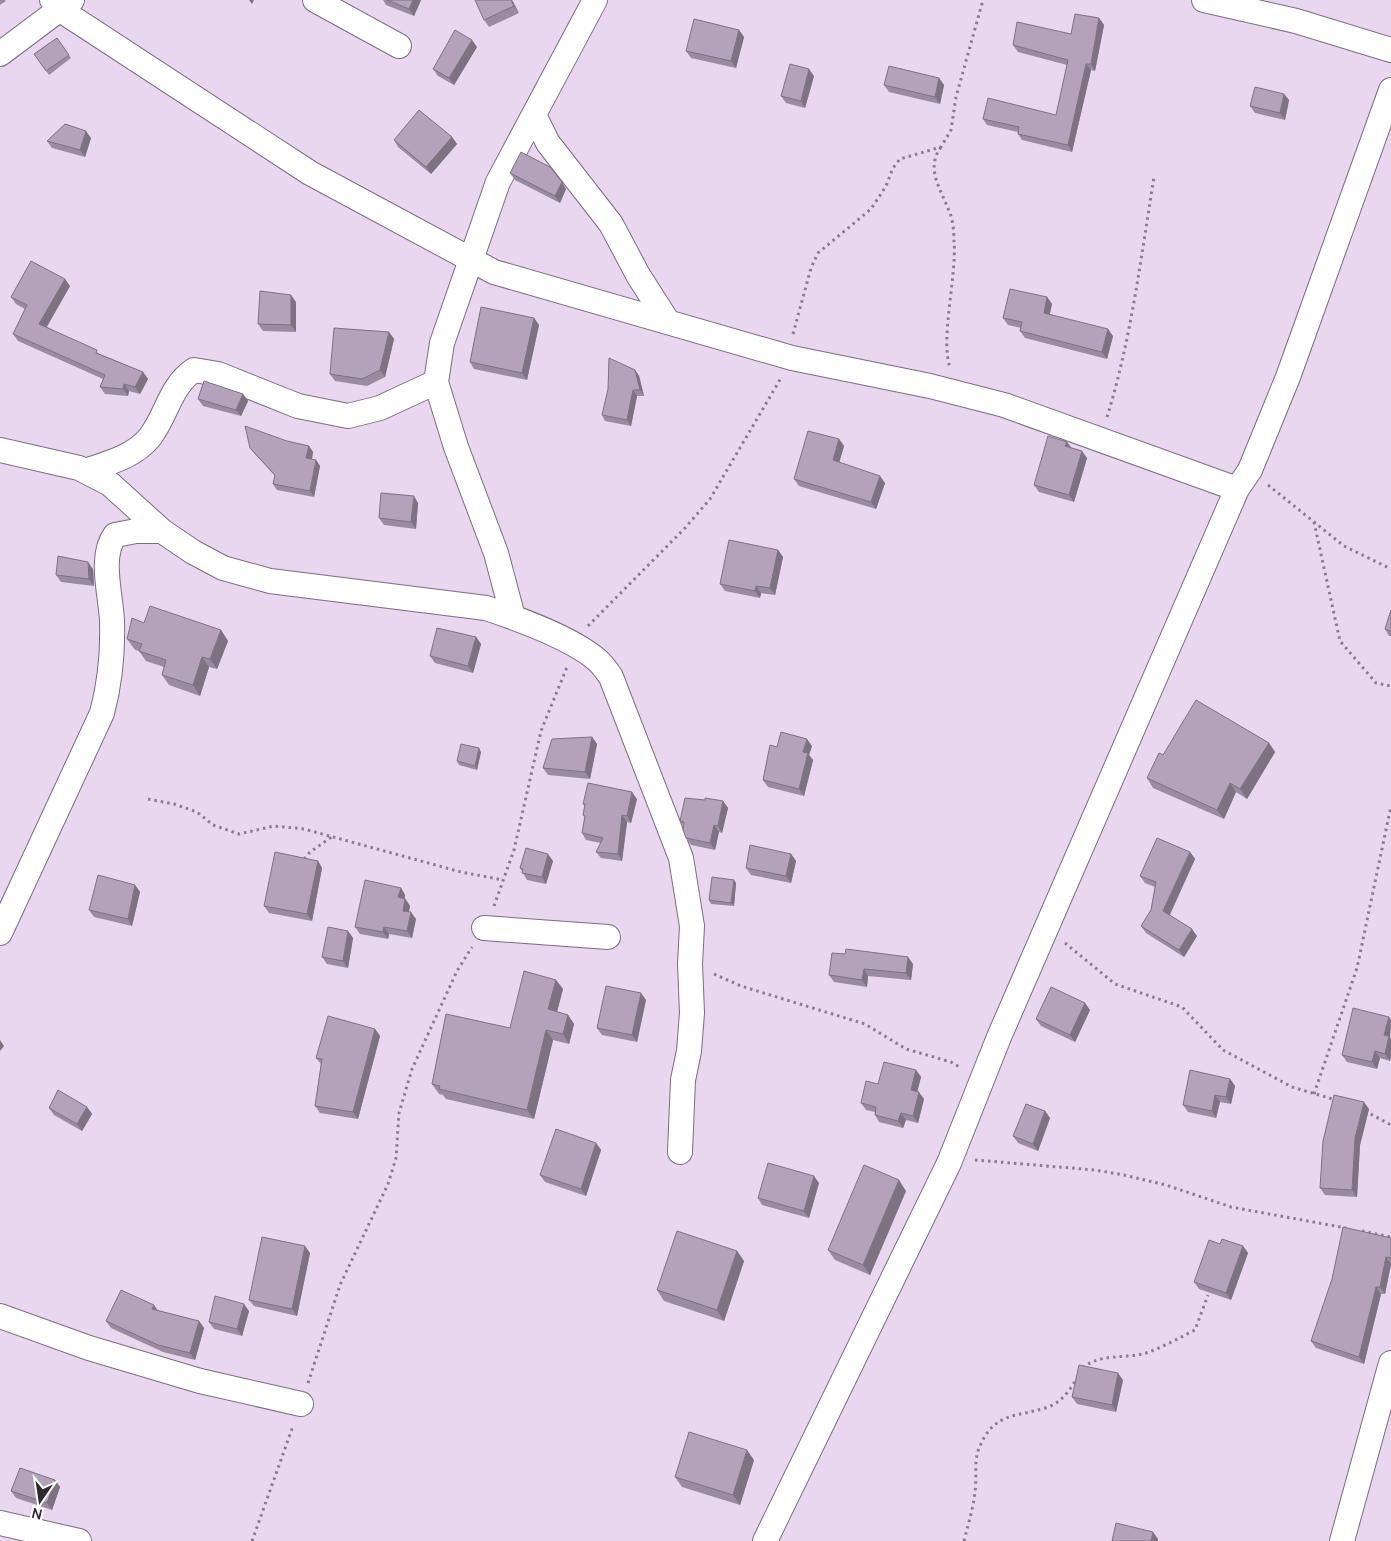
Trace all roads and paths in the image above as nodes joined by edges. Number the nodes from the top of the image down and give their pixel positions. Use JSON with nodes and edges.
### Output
{"nodes":[{"id":1,"x":315,"y":0,"type":"edge"},
{"id":2,"x":595,"y":0,"type":"edge"},
{"id":3,"x":982,"y":0,"type":"edge"},
{"id":4,"x":1204,"y":0,"type":"edge"},
{"id":5,"x":61,"y":3,"type":"edge"},
{"id":6,"x":399,"y":46,"type":"dead end"},
{"id":7,"x":1391,"y":50,"type":"edge"},
{"id":8,"x":0,"y":54,"type":"edge"},
{"id":9,"x":1391,"y":90,"type":"edge"},
{"id":10,"x":534,"y":115,"type":"junction"},
{"id":11,"x":941,"y":147,"type":"junction"},
{"id":12,"x":1154,"y":177,"type":"dead end"},
{"id":13,"x":471,"y":260,"type":"junction"},
{"id":14,"x":668,"y":322,"type":"junction"},
{"id":15,"x":787,"y":356,"type":"junction"},
{"id":16,"x":436,"y":382,"type":"junction"},
{"id":17,"x":960,"y":393,"type":"junction"},
{"id":18,"x":1100,"y":439,"type":"junction"},
{"id":19,"x":0,"y":450,"type":"edge"},
{"id":20,"x":85,"y":471,"type":"junction"},
{"id":21,"x":1243,"y":480,"type":"junction"},
{"id":22,"x":1314,"y":522,"type":"junction"},
{"id":23,"x":162,"y":531,"type":"junction"},
{"id":24,"x":1391,"y":569,"type":"edge"},
{"id":25,"x":513,"y":616,"type":"junction"},
{"id":26,"x":1391,"y":686,"type":"edge"},
{"id":27,"x":148,"y":799,"type":"dead end"},
{"id":28,"x":1391,"y":806,"type":"edge"},
{"id":29,"x":333,"y":836,"type":"junction"},
{"id":30,"x":304,"y":859,"type":"edge"},
{"id":31,"x":504,"y":880,"type":"dead end"},
{"id":32,"x":484,"y":928,"type":"dead end"},
{"id":33,"x":1046,"y":928,"type":"junction"},
{"id":34,"x":0,"y":932,"type":"edge"},
{"id":35,"x":608,"y":937,"type":"dead end"},
{"id":36,"x":690,"y":964,"type":"junction"},
{"id":37,"x":1314,"y":1094,"type":"junction"},
{"id":38,"x":974,"y":1101,"type":"junction"},
{"id":39,"x":1340,"y":1101,"type":"edge"},
{"id":40,"x":1357,"y":1106,"type":"edge"},
{"id":41,"x":1391,"y":1125,"type":"edge"},
{"id":42,"x":680,"y":1152,"type":"dead end"},
{"id":43,"x":951,"y":1159,"type":"junction"},
{"id":44,"x":1348,"y":1228,"type":"edge"},
{"id":45,"x":1358,"y":1230,"type":"edge"},
{"id":46,"x":1391,"y":1237,"type":"edge"},
{"id":47,"x":1208,"y":1295,"type":"edge"},
{"id":48,"x":0,"y":1316,"type":"edge"},
{"id":49,"x":1391,"y":1363,"type":"edge"},
{"id":50,"x":300,"y":1404,"type":"dead end"},
{"id":51,"x":0,"y":1523,"type":"edge"},
{"id":52,"x":79,"y":1541,"type":"edge"},
{"id":53,"x":765,"y":1541,"type":"edge"},
{"id":54,"x":964,"y":1541,"type":"edge"},
{"id":55,"x":1342,"y":1541,"type":"edge"}],
"edges":[{"from":1,"to":6,"type":"street"},
{"from":2,"to":10,"type":"street"},
{"from":3,"to":11,"type":"path"},
{"from":4,"to":7,"type":"street"},
{"from":5,"to":8,"type":"street"},
{"from":5,"to":13,"type":"street"},
{"from":9,"to":21,"type":"street"},
{"from":10,"to":13,"type":"street"},
{"from":10,"to":14,"type":"street"},
{"from":11,"to":15,"type":"path"},
{"from":11,"to":17,"type":"path"},
{"from":12,"to":18,"type":"path"},
{"from":13,"to":14,"type":"street"},
{"from":13,"to":16,"type":"street"},
{"from":14,"to":15,"type":"street"},
{"from":15,"to":17,"type":"street"},
{"from":16,"to":20,"type":"street"},
{"from":16,"to":25,"type":"street"},
{"from":17,"to":18,"type":"street"},
{"from":18,"to":21,"type":"street"},
{"from":19,"to":20,"type":"street"},
{"from":20,"to":23,"type":"street"},
{"from":21,"to":22,"type":"path"},
{"from":21,"to":33,"type":"street"},
{"from":22,"to":24,"type":"path"},
{"from":22,"to":26,"type":"path"},
{"from":23,"to":25,"type":"street"},
{"from":23,"to":34,"type":"street"},
{"from":25,"to":36,"type":"street"},
{"from":27,"to":29,"type":"path"},
{"from":28,"to":37,"type":"path"},
{"from":29,"to":30,"type":"path"},
{"from":29,"to":31,"type":"path"},
{"from":32,"to":35,"type":"street"},
{"from":33,"to":37,"type":"path"},
{"from":33,"to":38,"type":"street"},
{"from":36,"to":38,"type":"path"},
{"from":36,"to":42,"type":"street"},
{"from":37,"to":39,"type":"path"},
{"from":38,"to":43,"type":"street"},
{"from":40,"to":41,"type":"path"},
{"from":43,"to":44,"type":"path"},
{"from":43,"to":53,"type":"street"},
{"from":45,"to":46,"type":"path"},
{"from":47,"to":54,"type":"path"},
{"from":48,"to":50,"type":"street"},
{"from":49,"to":55,"type":"street"},
{"from":51,"to":52,"type":"street"}]}
